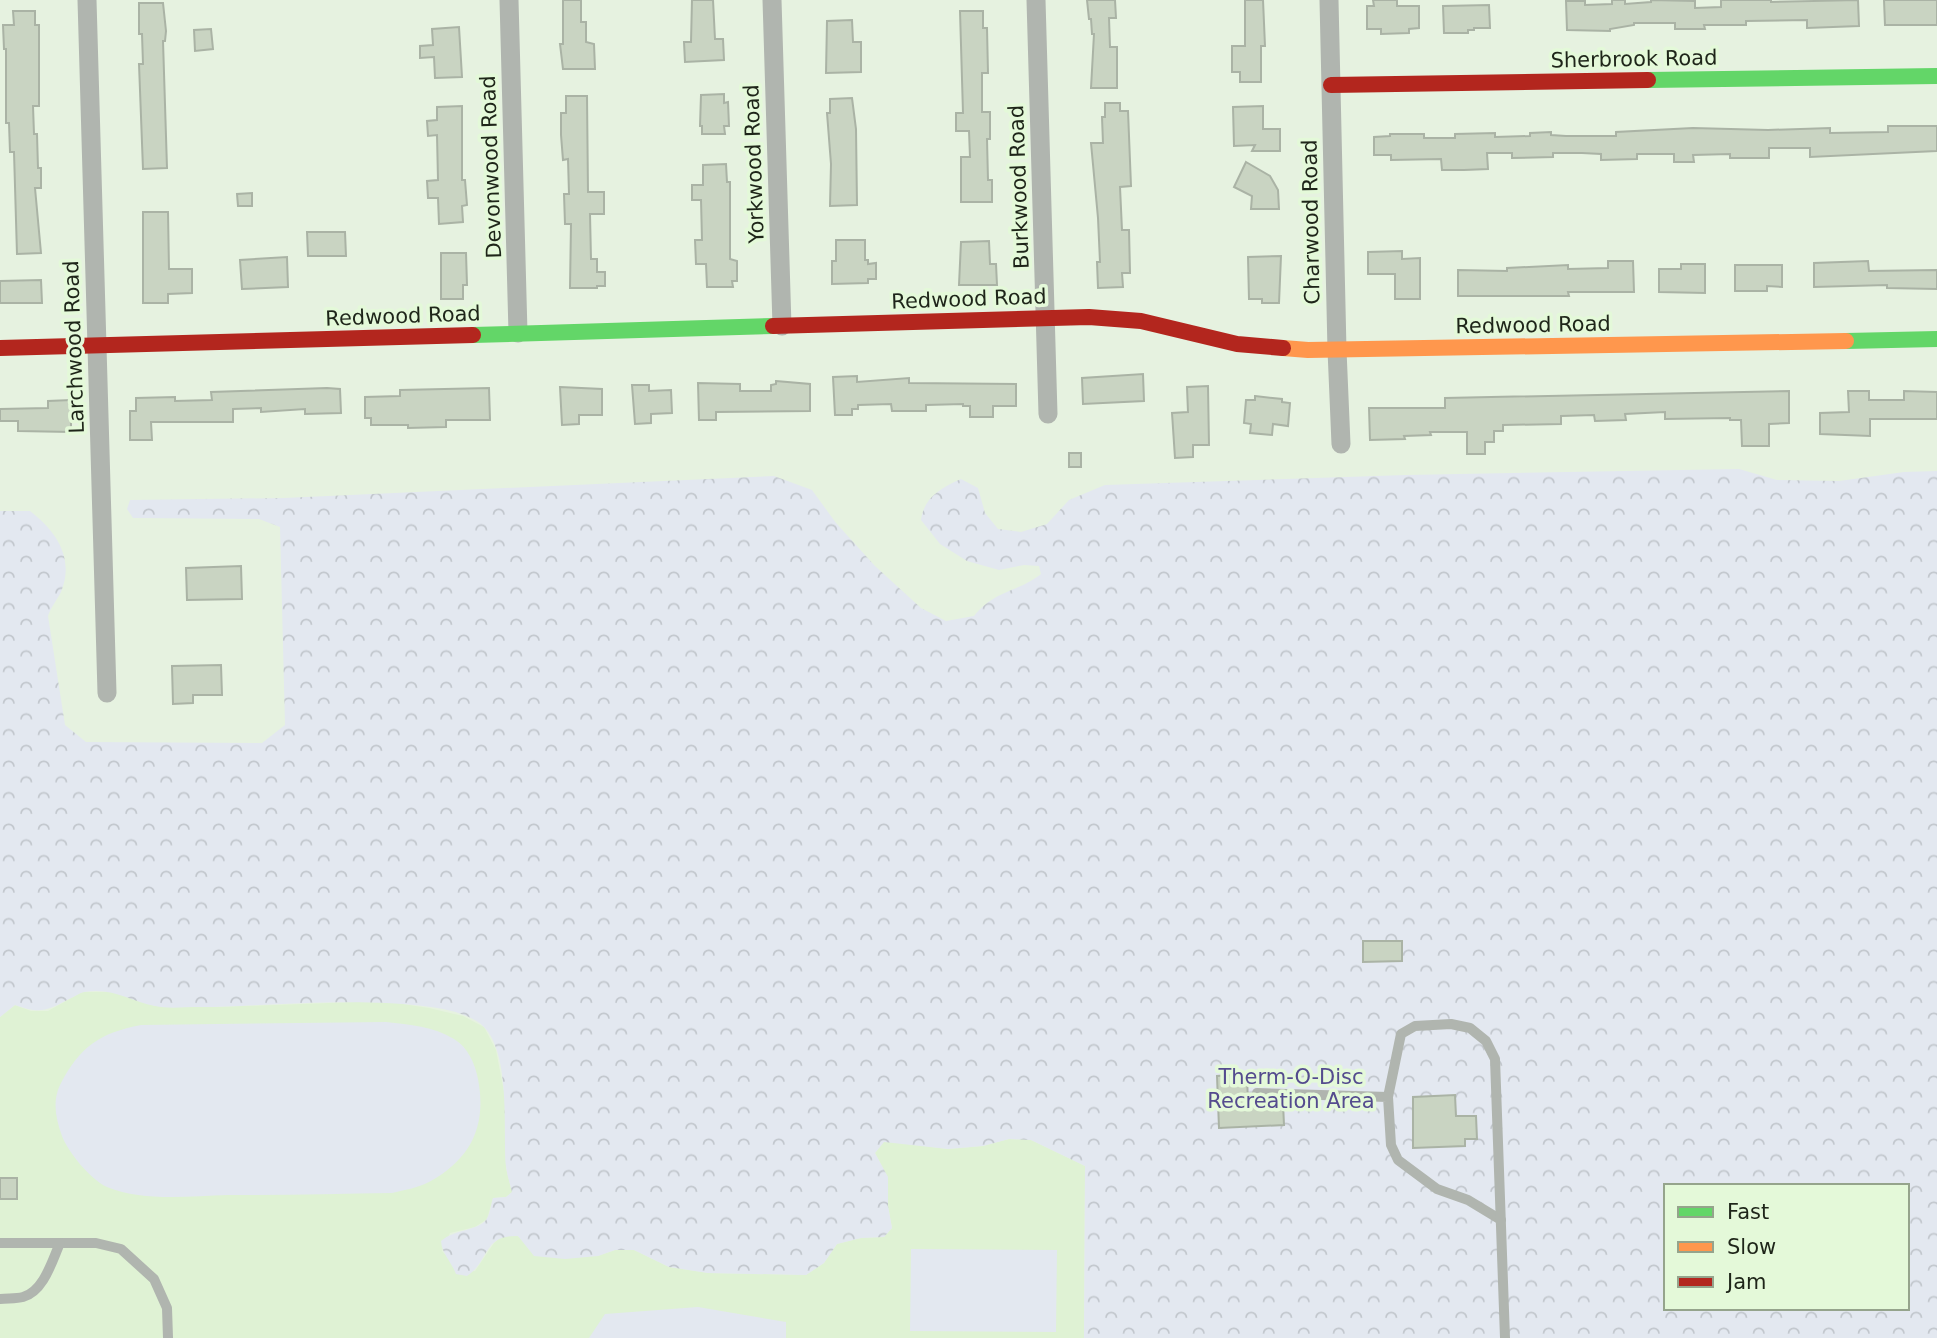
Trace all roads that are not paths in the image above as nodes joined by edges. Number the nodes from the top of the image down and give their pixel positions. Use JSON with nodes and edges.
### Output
{"nodes":[{"id":1,"x":87,"y":0,"type":"edge"},
{"id":2,"x":509,"y":0,"type":"edge"},
{"id":3,"x":772,"y":0,"type":"edge"},
{"id":4,"x":1036,"y":0,"type":"edge"},
{"id":5,"x":1329,"y":0,"type":"edge"},
{"id":6,"x":1937,"y":76,"type":"edge"},
{"id":7,"x":1331,"y":85,"type":"junction"},
{"id":8,"x":1046,"y":318,"type":"junction"},
{"id":9,"x":782,"y":326,"type":"junction"},
{"id":10,"x":518,"y":333,"type":"junction"},
{"id":11,"x":1937,"y":339,"type":"edge"},
{"id":12,"x":97,"y":345,"type":"junction"},
{"id":13,"x":0,"y":348,"type":"edge"},
{"id":14,"x":1337,"y":350,"type":"junction"},
{"id":15,"x":1048,"y":414,"type":"dead end"},
{"id":16,"x":1341,"y":444,"type":"dead end"},
{"id":17,"x":107,"y":693,"type":"dead end"},
{"id":18,"x":1257,"y":1093,"type":"dead end"},
{"id":19,"x":1388,"y":1097,"type":"junction"},
{"id":20,"x":1501,"y":1220,"type":"junction"},
{"id":21,"x":0,"y":1243,"type":"edge"},
{"id":22,"x":60,"y":1243,"type":"junction"},
{"id":23,"x":0,"y":1299,"type":"edge"},
{"id":24,"x":168,"y":1338,"type":"edge"},
{"id":25,"x":1505,"y":1338,"type":"edge"}],
"edges":[{"from":1,"to":12,"type":"street","name":"Larchwood Road"},
{"from":2,"to":10,"type":"street","name":"Devonwood Road"},
{"from":3,"to":9,"type":"street","name":"Yorkwood Road"},
{"from":4,"to":8,"type":"street","name":"Burkwood Road"},
{"from":5,"to":7,"type":"street","name":"Charwood Road"},
{"from":6,"to":7,"type":"street","name":"Sherbrook Road"},
{"from":7,"to":14,"type":"street","name":"Charwood Road"},
{"from":8,"to":9,"type":"street","name":"Redwood Road"},
{"from":8,"to":14,"type":"street","name":"Redwood Road"},
{"from":8,"to":15,"type":"street","name":"Burkwood Road"},
{"from":9,"to":10,"type":"street","name":"Redwood Road"},
{"from":10,"to":12,"type":"street","name":"Redwood Road"},
{"from":11,"to":14,"type":"street","name":"Redwood Road"},
{"from":12,"to":13,"type":"street","name":"Redwood Road"},
{"from":12,"to":17,"type":"street","name":"Larchwood Road"},
{"from":14,"to":16,"type":"street","name":"Charwood Road"},
{"from":18,"to":19,"type":"lane"},
{"from":19,"to":20,"type":"lane"},
{"from":19,"to":20,"type":"lane"},
{"from":20,"to":25,"type":"lane"},
{"from":21,"to":22,"type":"lane"},
{"from":22,"to":23,"type":"lane"},
{"from":22,"to":24,"type":"lane"}]}
